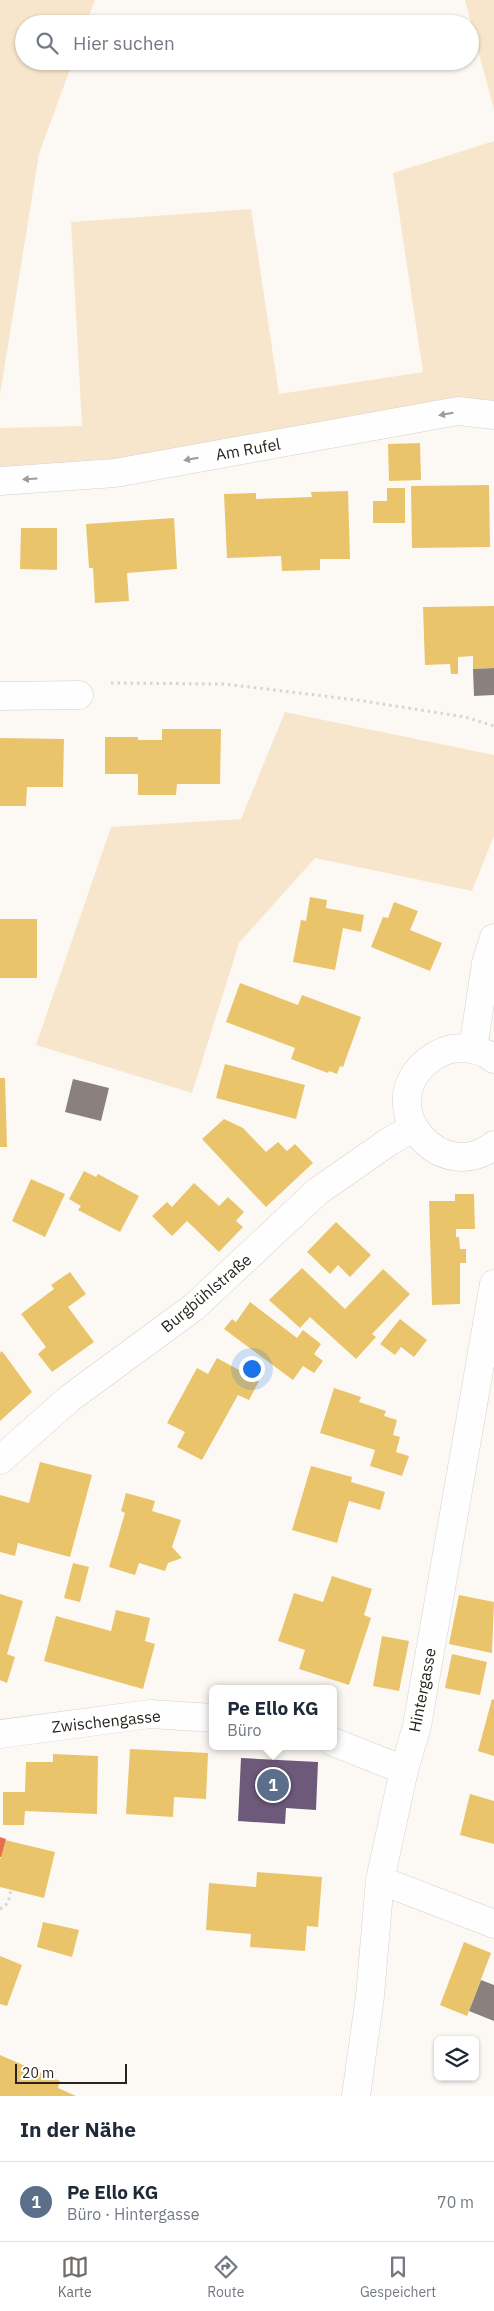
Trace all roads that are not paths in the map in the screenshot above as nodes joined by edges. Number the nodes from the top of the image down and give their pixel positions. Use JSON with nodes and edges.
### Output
{"nodes":[{"id":1,"x":494,"y":415,"type":"edge"},
{"id":2,"x":0,"y":481,"type":"edge"},
{"id":3,"x":79,"y":695,"type":"road end"},
{"id":4,"x":0,"y":696,"type":"edge"},
{"id":5,"x":494,"y":938,"type":"edge"},
{"id":6,"x":483,"y":1054,"type":"edge"},
{"id":7,"x":413,"y":1128,"type":"junction"},
{"id":8,"x":494,"y":1145,"type":"edge"},
{"id":9,"x":494,"y":1284,"type":"edge"},
{"id":10,"x":0,"y":1460,"type":"edge"},
{"id":11,"x":209,"y":1718,"type":"edge"},
{"id":12,"x":0,"y":1734,"type":"edge"},
{"id":13,"x":337,"y":1744,"type":"edge"},
{"id":14,"x":404,"y":1770,"type":"junction"},
{"id":15,"x":380,"y":1880,"type":"junction"},
{"id":16,"x":494,"y":1924,"type":"edge"},
{"id":17,"x":356,"y":2096,"type":"edge"}],
"edges":[{"from":1,"to":2,"type":"street","name":"Am Rufel","one_way":true},
{"from":3,"to":4,"type":"street"},
{"from":5,"to":6,"type":"street"},
{"from":6,"to":7,"type":"street"},
{"from":7,"to":8,"type":"street"},
{"from":7,"to":10,"type":"street","name":"Burgbühlstraße"},
{"from":9,"to":14,"type":"street","name":"Hintergasse"},
{"from":11,"to":12,"type":"street","name":"Zwischengasse"},
{"from":13,"to":14,"type":"street"},
{"from":14,"to":15,"type":"street","name":"Hintergasse"},
{"from":15,"to":16,"type":"street"},
{"from":15,"to":17,"type":"street","name":"Hintergasse"}]}
